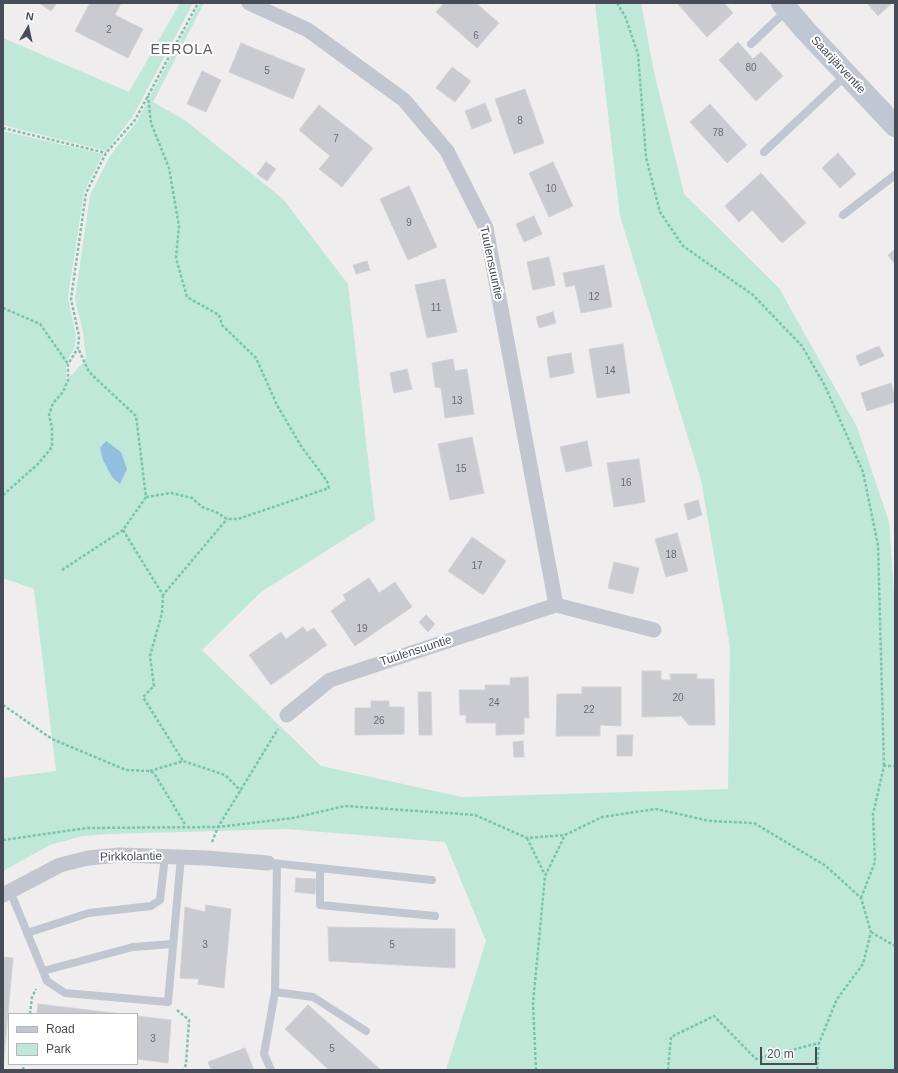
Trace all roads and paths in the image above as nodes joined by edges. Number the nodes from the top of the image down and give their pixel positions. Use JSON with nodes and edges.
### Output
{"nodes":[{"id":1,"x":198,"y":3,"type":"edge"},
{"id":2,"x":249,"y":3,"type":"edge"},
{"id":3,"x":617,"y":3,"type":"edge"},
{"id":4,"x":784,"y":6,"type":"edge"},
{"id":5,"x":751,"y":44,"type":"dead end"},
{"id":6,"x":847,"y":74,"type":"junction"},
{"id":7,"x":148,"y":96,"type":"junction"},
{"id":8,"x":895,"y":126,"type":"edge"},
{"id":9,"x":3,"y":128,"type":"edge"},
{"id":10,"x":764,"y":152,"type":"dead end"},
{"id":11,"x":106,"y":153,"type":"junction"},
{"id":12,"x":895,"y":175,"type":"edge"},
{"id":13,"x":843,"y":215,"type":"dead end"},
{"id":14,"x":3,"y":308,"type":"edge"},
{"id":15,"x":78,"y":348,"type":"junction"},
{"id":16,"x":68,"y":364,"type":"junction"},
{"id":17,"x":3,"y":495,"type":"edge"},
{"id":18,"x":146,"y":497,"type":"junction"},
{"id":19,"x":227,"y":519,"type":"junction"},
{"id":20,"x":123,"y":530,"type":"junction"},
{"id":21,"x":62,"y":570,"type":"dead end"},
{"id":22,"x":163,"y":595,"type":"junction"},
{"id":23,"x":556,"y":605,"type":"junction"},
{"id":24,"x":654,"y":630,"type":"dead end"},
{"id":25,"x":3,"y":705,"type":"edge"},
{"id":26,"x":287,"y":715,"type":"joint"},
{"id":27,"x":183,"y":761,"type":"junction"},
{"id":28,"x":884,"y":766,"type":"junction"},
{"id":29,"x":895,"y":766,"type":"edge"},
{"id":30,"x":149,"y":771,"type":"junction"},
{"id":31,"x":241,"y":791,"type":"junction"},
{"id":32,"x":186,"y":826,"type":"junction"},
{"id":33,"x":218,"y":827,"type":"junction"},
{"id":34,"x":565,"y":835,"type":"junction"},
{"id":35,"x":528,"y":838,"type":"junction"},
{"id":36,"x":3,"y":840,"type":"edge"},
{"id":37,"x":165,"y":856,"type":"junction"},
{"id":38,"x":181,"y":857,"type":"junction"},
{"id":39,"x":272,"y":863,"type":"junction"},
{"id":40,"x":320,"y":868,"type":"junction"},
{"id":41,"x":545,"y":876,"type":"junction"},
{"id":42,"x":432,"y":880,"type":"dead end"},
{"id":43,"x":6,"y":893,"type":"edge"},
{"id":44,"x":861,"y":898,"type":"junction"},
{"id":45,"x":435,"y":916,"type":"dead end"},
{"id":46,"x":871,"y":932,"type":"junction"},
{"id":47,"x":27,"y":933,"type":"junction"},
{"id":48,"x":173,"y":944,"type":"junction"},
{"id":49,"x":895,"y":946,"type":"edge"},
{"id":50,"x":43,"y":971,"type":"junction"},
{"id":51,"x":275,"y":992,"type":"junction"},
{"id":52,"x":168,"y":1002,"type":"junction"},
{"id":53,"x":30,"y":1013,"type":"edge"},
{"id":54,"x":366,"y":1031,"type":"dead end"},
{"id":55,"x":819,"y":1043,"type":"junction"},
{"id":56,"x":184,"y":1070,"type":"edge"},
{"id":57,"x":271,"y":1070,"type":"edge"},
{"id":58,"x":536,"y":1070,"type":"edge"},
{"id":59,"x":668,"y":1070,"type":"edge"},
{"id":60,"x":817,"y":1070,"type":"edge"}],
"edges":[{"from":1,"to":7,"type":"path"},
{"from":2,"to":23,"type":"street","name":"Tuulensuuntie"},
{"from":3,"to":28,"type":"path"},
{"from":4,"to":5,"type":"lane"},
{"from":4,"to":6,"type":"main road","name":"Saarijärventie"},
{"from":6,"to":8,"type":"main road","name":"Saarijärventie"},
{"from":6,"to":10,"type":"lane"},
{"from":7,"to":11,"type":"path"},
{"from":7,"to":19,"type":"path"},
{"from":9,"to":11,"type":"path"},
{"from":11,"to":15,"type":"path"},
{"from":12,"to":13,"type":"lane"},
{"from":14,"to":16,"type":"path"},
{"from":15,"to":16,"type":"path"},
{"from":15,"to":18,"type":"path"},
{"from":16,"to":17,"type":"path"},
{"from":18,"to":19,"type":"path"},
{"from":18,"to":20,"type":"path"},
{"from":19,"to":22,"type":"path"},
{"from":20,"to":21,"type":"path"},
{"from":20,"to":22,"type":"path"},
{"from":22,"to":27,"type":"path"},
{"from":23,"to":24,"type":"street"},
{"from":23,"to":26,"type":"street","name":"Tuulensuuntie"},
{"from":25,"to":30,"type":"path"},
{"from":26,"to":31,"type":"path"},
{"from":27,"to":30,"type":"path"},
{"from":27,"to":31,"type":"path"},
{"from":28,"to":29,"type":"path"},
{"from":28,"to":44,"type":"path"},
{"from":30,"to":32,"type":"path"},
{"from":31,"to":33,"type":"path"},
{"from":32,"to":33,"type":"path"},
{"from":32,"to":36,"type":"path"},
{"from":33,"to":35,"type":"path"},
{"from":34,"to":35,"type":"path"},
{"from":34,"to":41,"type":"path"},
{"from":34,"to":44,"type":"path"},
{"from":35,"to":41,"type":"path"},
{"from":37,"to":38,"type":"street","name":"Pirkkolantie"},
{"from":37,"to":43,"type":"street","name":"Pirkkolantie"},
{"from":37,"to":47,"type":"lane"},
{"from":38,"to":39,"type":"street","name":"Pirkkolantie"},
{"from":38,"to":48,"type":"lane"},
{"from":39,"to":40,"type":"lane"},
{"from":39,"to":51,"type":"lane"},
{"from":40,"to":42,"type":"lane"},
{"from":40,"to":45,"type":"lane"},
{"from":41,"to":58,"type":"path"},
{"from":43,"to":47,"type":"lane"},
{"from":44,"to":46,"type":"path"},
{"from":46,"to":49,"type":"path"},
{"from":46,"to":55,"type":"path"},
{"from":47,"to":50,"type":"lane"},
{"from":48,"to":50,"type":"lane"},
{"from":48,"to":52,"type":"lane"},
{"from":50,"to":52,"type":"lane"},
{"from":50,"to":53,"type":"path"},
{"from":51,"to":54,"type":"lane"},
{"from":51,"to":57,"type":"lane"},
{"from":52,"to":56,"type":"path"},
{"from":55,"to":59,"type":"path"},
{"from":55,"to":60,"type":"path"}]}
